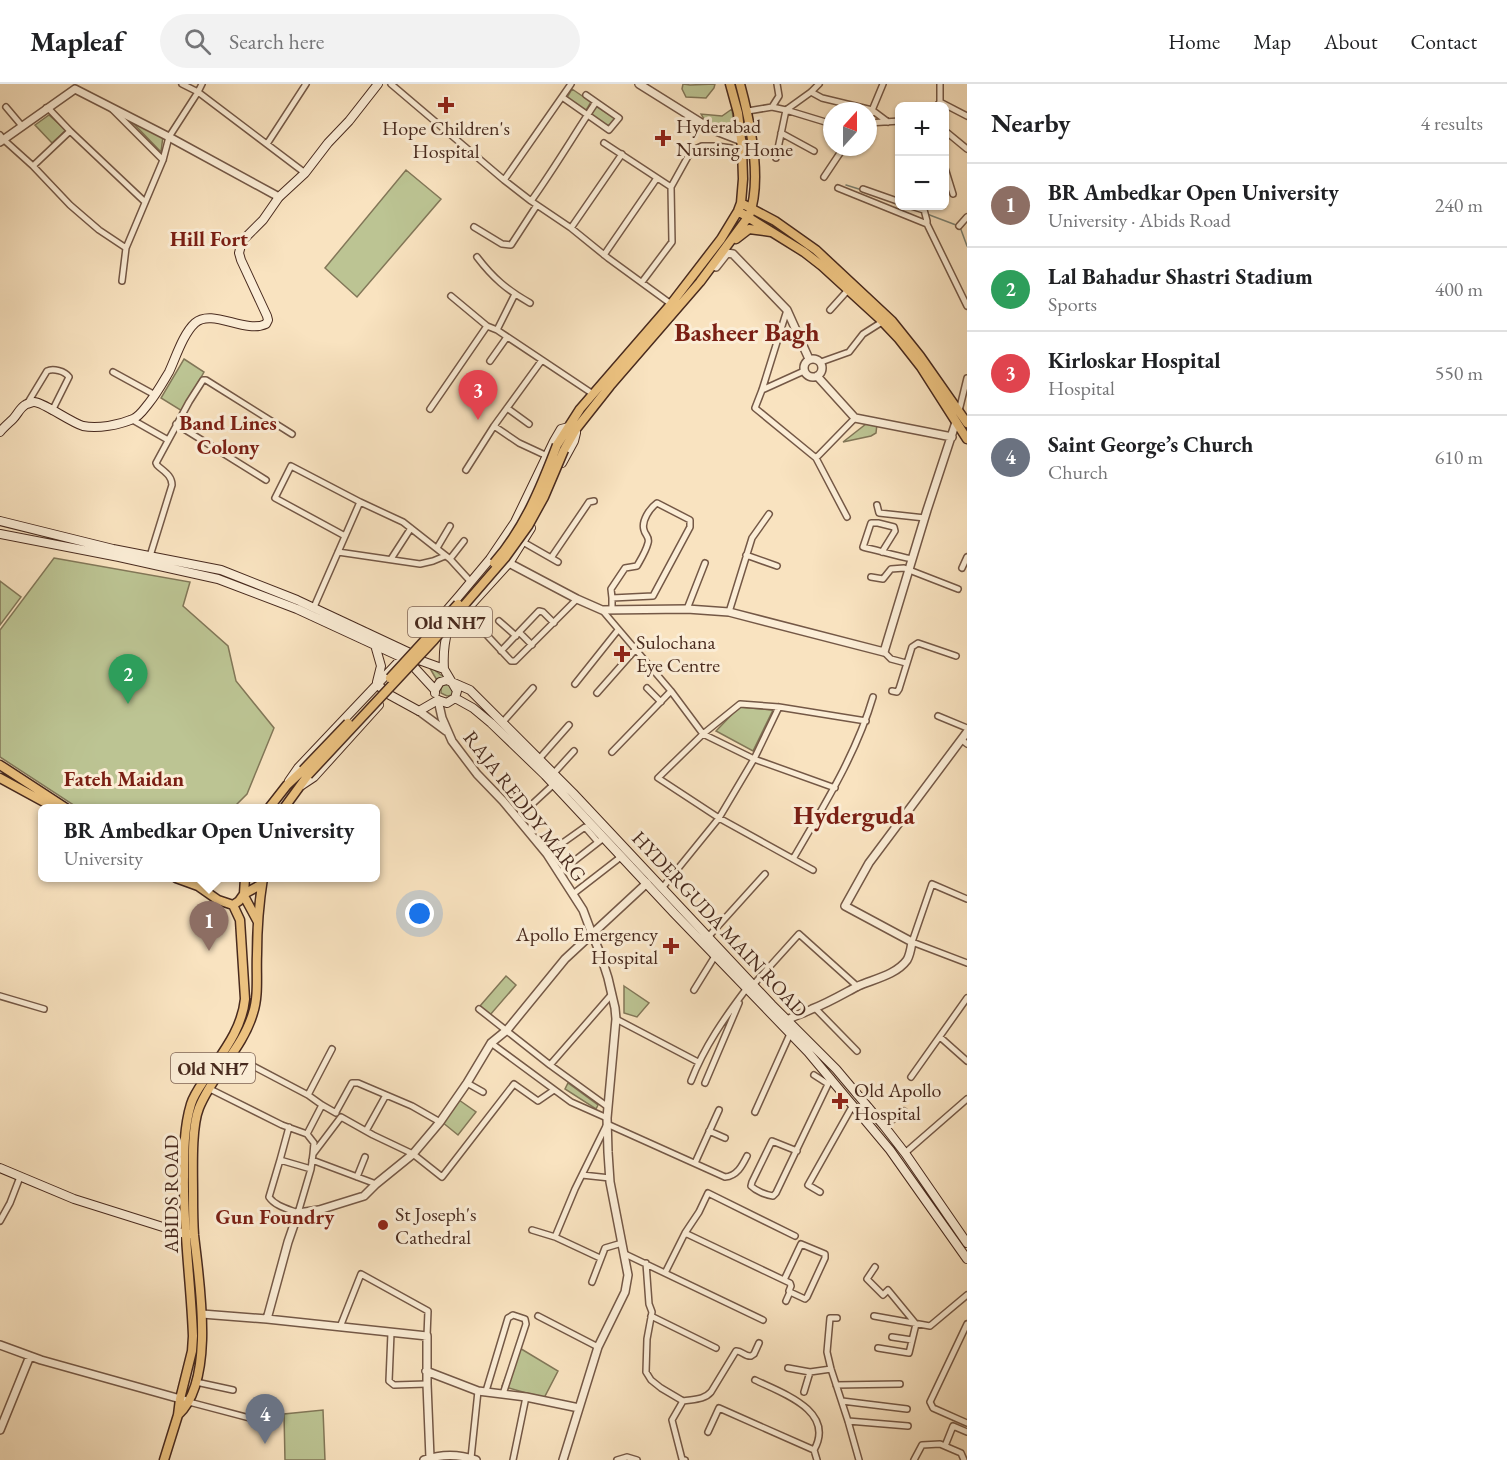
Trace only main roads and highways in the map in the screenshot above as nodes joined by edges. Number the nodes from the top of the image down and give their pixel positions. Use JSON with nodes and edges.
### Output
{"nodes":[{"id":1,"x":378,"y":84,"type":"edge"},
{"id":2,"x":730,"y":84,"type":"edge"},
{"id":3,"x":740,"y":84,"type":"edge"},
{"id":4,"x":754,"y":193,"type":"junction"},
{"id":5,"x":740,"y":207,"type":"junction"},
{"id":6,"x":750,"y":212,"type":"junction"},
{"id":7,"x":770,"y":219,"type":"junction"},
{"id":8,"x":774,"y":232,"type":"junction"},
{"id":9,"x":728,"y":246,"type":"junction"},
{"id":10,"x":959,"y":412,"type":"junction"},
{"id":11,"x":956,"y":422,"type":"junction"},
{"id":12,"x":967,"y":423,"type":"edge"},
{"id":13,"x":572,"y":428,"type":"junction"},
{"id":14,"x":0,"y":432,"type":"edge"},
{"id":15,"x":967,"y":439,"type":"edge"},
{"id":16,"x":0,"y":520,"type":"edge"},
{"id":17,"x":0,"y":534,"type":"edge"},
{"id":18,"x":211,"y":573,"type":"junction"},
{"id":19,"x":448,"y":629,"type":"junction"},
{"id":20,"x":375,"y":645,"type":"junction"},
{"id":21,"x":405,"y":655,"type":"junction"},
{"id":22,"x":416,"y":663,"type":"junction"},
{"id":23,"x":444,"y":669,"type":"junction"},
{"id":24,"x":453,"y":682,"type":"junction"},
{"id":25,"x":377,"y":684,"type":"junction"},
{"id":26,"x":435,"y":690,"type":"junction"},
{"id":27,"x":388,"y":694,"type":"junction"},
{"id":28,"x":455,"y":698,"type":"junction"},
{"id":29,"x":438,"y":700,"type":"junction"},
{"id":30,"x":0,"y":765,"type":"edge"},
{"id":31,"x":305,"y":772,"type":"junction"},
{"id":32,"x":0,"y":778,"type":"edge"},
{"id":33,"x":287,"y":785,"type":"junction"},
{"id":34,"x":297,"y":788,"type":"junction"},
{"id":35,"x":48,"y":804,"type":"edge"},
{"id":36,"x":60,"y":804,"type":"edge"},
{"id":37,"x":272,"y":804,"type":"edge"},
{"id":38,"x":287,"y":804,"type":"edge"},
{"id":39,"x":197,"y":882,"type":"edge"},
{"id":40,"x":245,"y":882,"type":"edge"},
{"id":41,"x":262,"y":882,"type":"edge"},
{"id":42,"x":263,"y":882,"type":"edge"},
{"id":43,"x":244,"y":895,"type":"junction"},
{"id":44,"x":233,"y":905,"type":"junction"},
{"id":45,"x":258,"y":922,"type":"junction"},
{"id":46,"x":748,"y":989,"type":"junction"},
{"id":47,"x":784,"y":1022,"type":"junction"},
{"id":48,"x":0,"y":1168,"type":"edge"},
{"id":49,"x":190,"y":1234,"type":"junction"},
{"id":50,"x":967,"y":1243,"type":"edge"},
{"id":51,"x":967,"y":1259,"type":"edge"},
{"id":52,"x":178,"y":1415,"type":"junction"},
{"id":53,"x":164,"y":1460,"type":"edge"}],
"edges":[{"from":1,"to":14,"type":"main road"},
{"from":2,"to":5,"type":"main road","number":"Old NH7"},
{"from":3,"to":4,"type":"main road","number":"Old NH7"},
{"from":4,"to":6,"type":"main road","number":"Old NH7"},
{"from":4,"to":7,"type":"main road"},
{"from":5,"to":6,"type":"main road"},
{"from":5,"to":13,"type":"main road","number":"Old NH7"},
{"from":6,"to":7,"type":"main road"},
{"from":6,"to":8,"type":"main road"},
{"from":6,"to":9,"type":"main road","number":"Old NH7"},
{"from":7,"to":10,"type":"main road"},
{"from":8,"to":9,"type":"main road"},
{"from":8,"to":11,"type":"main road"},
{"from":9,"to":13,"type":"main road","number":"Old NH7"},
{"from":10,"to":11,"type":"main road"},
{"from":10,"to":12,"type":"main road"},
{"from":11,"to":15,"type":"main road"},
{"from":13,"to":19,"type":"main road"},
{"from":13,"to":21,"type":"main road"},
{"from":13,"to":31,"type":"main road","number":"Old NH7","bridge":true},
{"from":16,"to":18,"type":"main road"},
{"from":17,"to":18,"type":"main road"},
{"from":18,"to":20,"type":"main road"},
{"from":18,"to":21,"type":"main road"},
{"from":19,"to":22,"type":"main road"},
{"from":19,"to":23,"type":"main road"},
{"from":20,"to":21,"type":"main road"},
{"from":20,"to":25,"type":"main road"},
{"from":21,"to":22,"type":"main road"},
{"from":21,"to":25,"type":"main road"},
{"from":22,"to":23,"type":"main road"},
{"from":22,"to":26,"type":"main road","name":"RAJA REDDY MARG"},
{"from":22,"to":27,"type":"main road"},
{"from":23,"to":24,"type":"main road","name":"HYDERGUDA MAIN ROAD"},
{"from":24,"to":26,"type":"main road"},
{"from":24,"to":28,"type":"main road"},
{"from":24,"to":46,"type":"main road","name":"HYDERGUDA MAIN ROAD"},
{"from":25,"to":27,"type":"main road"},
{"from":25,"to":33,"type":"main road"},
{"from":26,"to":29,"type":"main road","name":"RAJA REDDY MARG"},
{"from":27,"to":29,"type":"main road"},
{"from":27,"to":34,"type":"main road"},
{"from":28,"to":29,"type":"main road"},
{"from":28,"to":46,"type":"main road","name":"HYDERGUDA MAIN ROAD"},
{"from":30,"to":36,"type":"main road"},
{"from":31,"to":33,"type":"main road","number":"Old NH7"},
{"from":31,"to":34,"type":"main road","number":"Old NH7"},
{"from":32,"to":35,"type":"main road"},
{"from":33,"to":37,"type":"main road","number":"Old NH7"},
{"from":34,"to":38,"type":"main road","number":"Old NH7"},
{"from":39,"to":44,"type":"main road"},
{"from":40,"to":43,"type":"main road"},
{"from":41,"to":43,"type":"main road"},
{"from":42,"to":45,"type":"main road","number":"Old NH7"},
{"from":43,"to":44,"type":"main road"},
{"from":43,"to":45,"type":"main road"},
{"from":44,"to":49,"type":"main road","name":"ABIDS ROAD","number":"Old NH7"},
{"from":45,"to":49,"type":"main road","number":"Old NH7"},
{"from":46,"to":47,"type":"main road","name":"HYDERGUDA MAIN ROAD"},
{"from":47,"to":50,"type":"main road","name":"HYDERGUDA MAIN ROAD"},
{"from":47,"to":51,"type":"main road","name":"HYDERGUDA MAIN ROAD"},
{"from":48,"to":49,"type":"main road"},
{"from":49,"to":52,"type":"main road","name":"ABIDS ROAD","number":"Old NH7"},
{"from":49,"to":52,"type":"main road","number":"Old NH7"},
{"from":52,"to":53,"type":"main road","name":"ABIDS ROAD","number":"Old NH7"}]}
